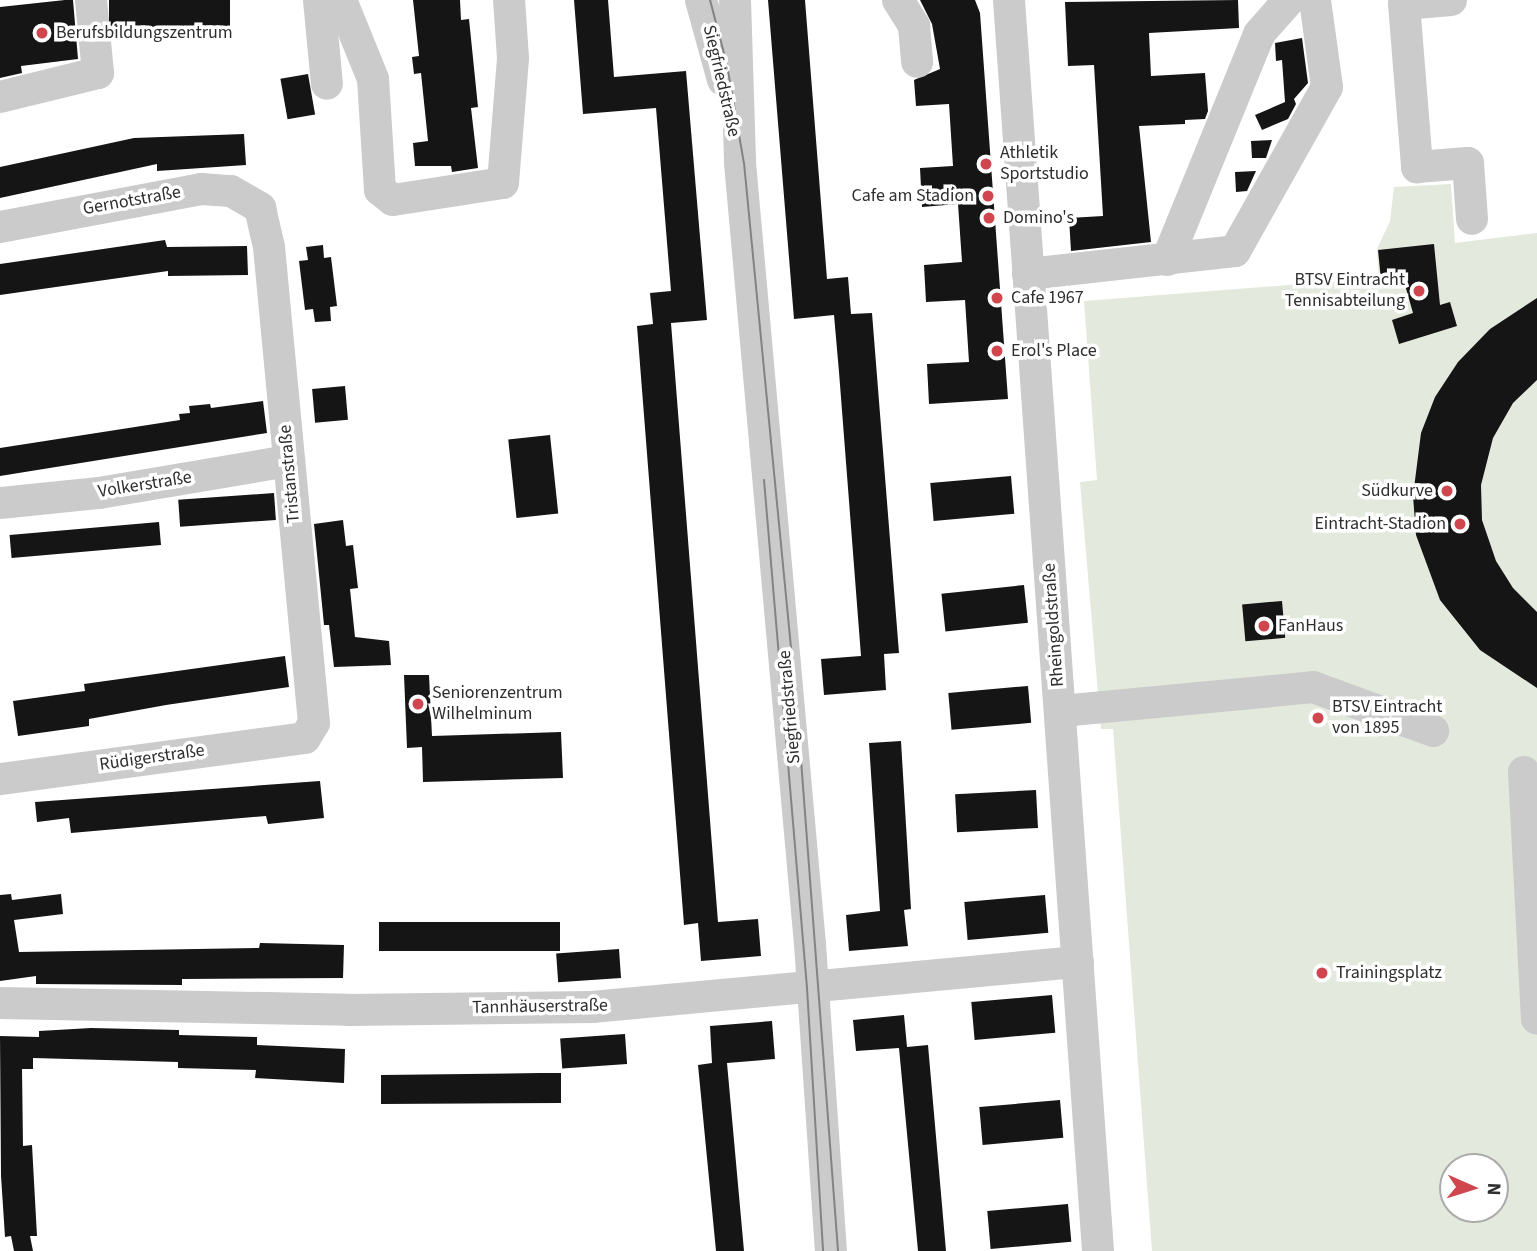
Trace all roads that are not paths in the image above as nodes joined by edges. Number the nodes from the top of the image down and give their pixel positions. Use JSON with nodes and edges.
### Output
{"nodes":[{"id":1,"x":90,"y":0,"type":"edge"},
{"id":2,"x":319,"y":0,"type":"edge"},
{"id":3,"x":341,"y":0,"type":"edge"},
{"id":4,"x":509,"y":0,"type":"edge"},
{"id":5,"x":898,"y":0,"type":"edge"},
{"id":6,"x":1009,"y":0,"type":"edge"},
{"id":7,"x":1289,"y":0,"type":"edge"},
{"id":8,"x":1315,"y":0,"type":"edge"},
{"id":9,"x":1451,"y":0,"type":"edge"},
{"id":10,"x":720,"y":12,"type":"edge"},
{"id":11,"x":917,"y":62,"type":"dead end"},
{"id":12,"x":327,"y":84,"type":"dead end"},
{"id":13,"x":0,"y":97,"type":"edge"},
{"id":14,"x":260,"y":208,"type":"joint"},
{"id":15,"x":1472,"y":219,"type":"dead end"},
{"id":16,"x":0,"y":227,"type":"edge"},
{"id":17,"x":1167,"y":260,"type":"junction"},
{"id":18,"x":1028,"y":274,"type":"junction"},
{"id":19,"x":289,"y":461,"type":"junction"},
{"id":20,"x":0,"y":503,"type":"edge"},
{"id":21,"x":1061,"y":711,"type":"junction"},
{"id":22,"x":1433,"y":731,"type":"dead end"},
{"id":23,"x":305,"y":738,"type":"joint"},
{"id":24,"x":1524,"y":772,"type":"dead end"},
{"id":25,"x":0,"y":779,"type":"edge"},
{"id":26,"x":1079,"y":962,"type":"junction"},
{"id":27,"x":814,"y":987,"type":"junction"},
{"id":28,"x":0,"y":1003,"type":"edge"},
{"id":29,"x":1537,"y":1019,"type":"edge"},
{"id":30,"x":831,"y":1251,"type":"edge"},
{"id":31,"x":1098,"y":1251,"type":"edge"}],
"edges":[{"from":1,"to":13,"type":"street"},
{"from":2,"to":12,"type":"street"},
{"from":3,"to":4,"type":"street"},
{"from":5,"to":11,"type":"street"},
{"from":6,"to":18,"type":"street","name":"Rheingoldstraße"},
{"from":7,"to":17,"type":"street"},
{"from":8,"to":17,"type":"street"},
{"from":9,"to":15,"type":"street"},
{"from":10,"to":27,"type":"street","name":"Siegfriedstraße"},
{"from":14,"to":16,"type":"street","name":"Gernotstraße"},
{"from":14,"to":19,"type":"street","name":"Tristanstraße"},
{"from":17,"to":18,"type":"street"},
{"from":18,"to":21,"type":"street","name":"Rheingoldstraße"},
{"from":19,"to":20,"type":"street","name":"Volkerstraße"},
{"from":19,"to":23,"type":"street","name":"Tristanstraße"},
{"from":21,"to":22,"type":"street"},
{"from":21,"to":26,"type":"street","name":"Rheingoldstraße"},
{"from":23,"to":25,"type":"street","name":"Rüdigerstraße"},
{"from":24,"to":29,"type":"street"},
{"from":26,"to":27,"type":"street","name":"Tannhäuserstraße"},
{"from":26,"to":31,"type":"street","name":"Rheingoldstraße"},
{"from":27,"to":28,"type":"street","name":"Tannhäuserstraße"},
{"from":27,"to":30,"type":"street","name":"Siegfriedstraße"}]}
